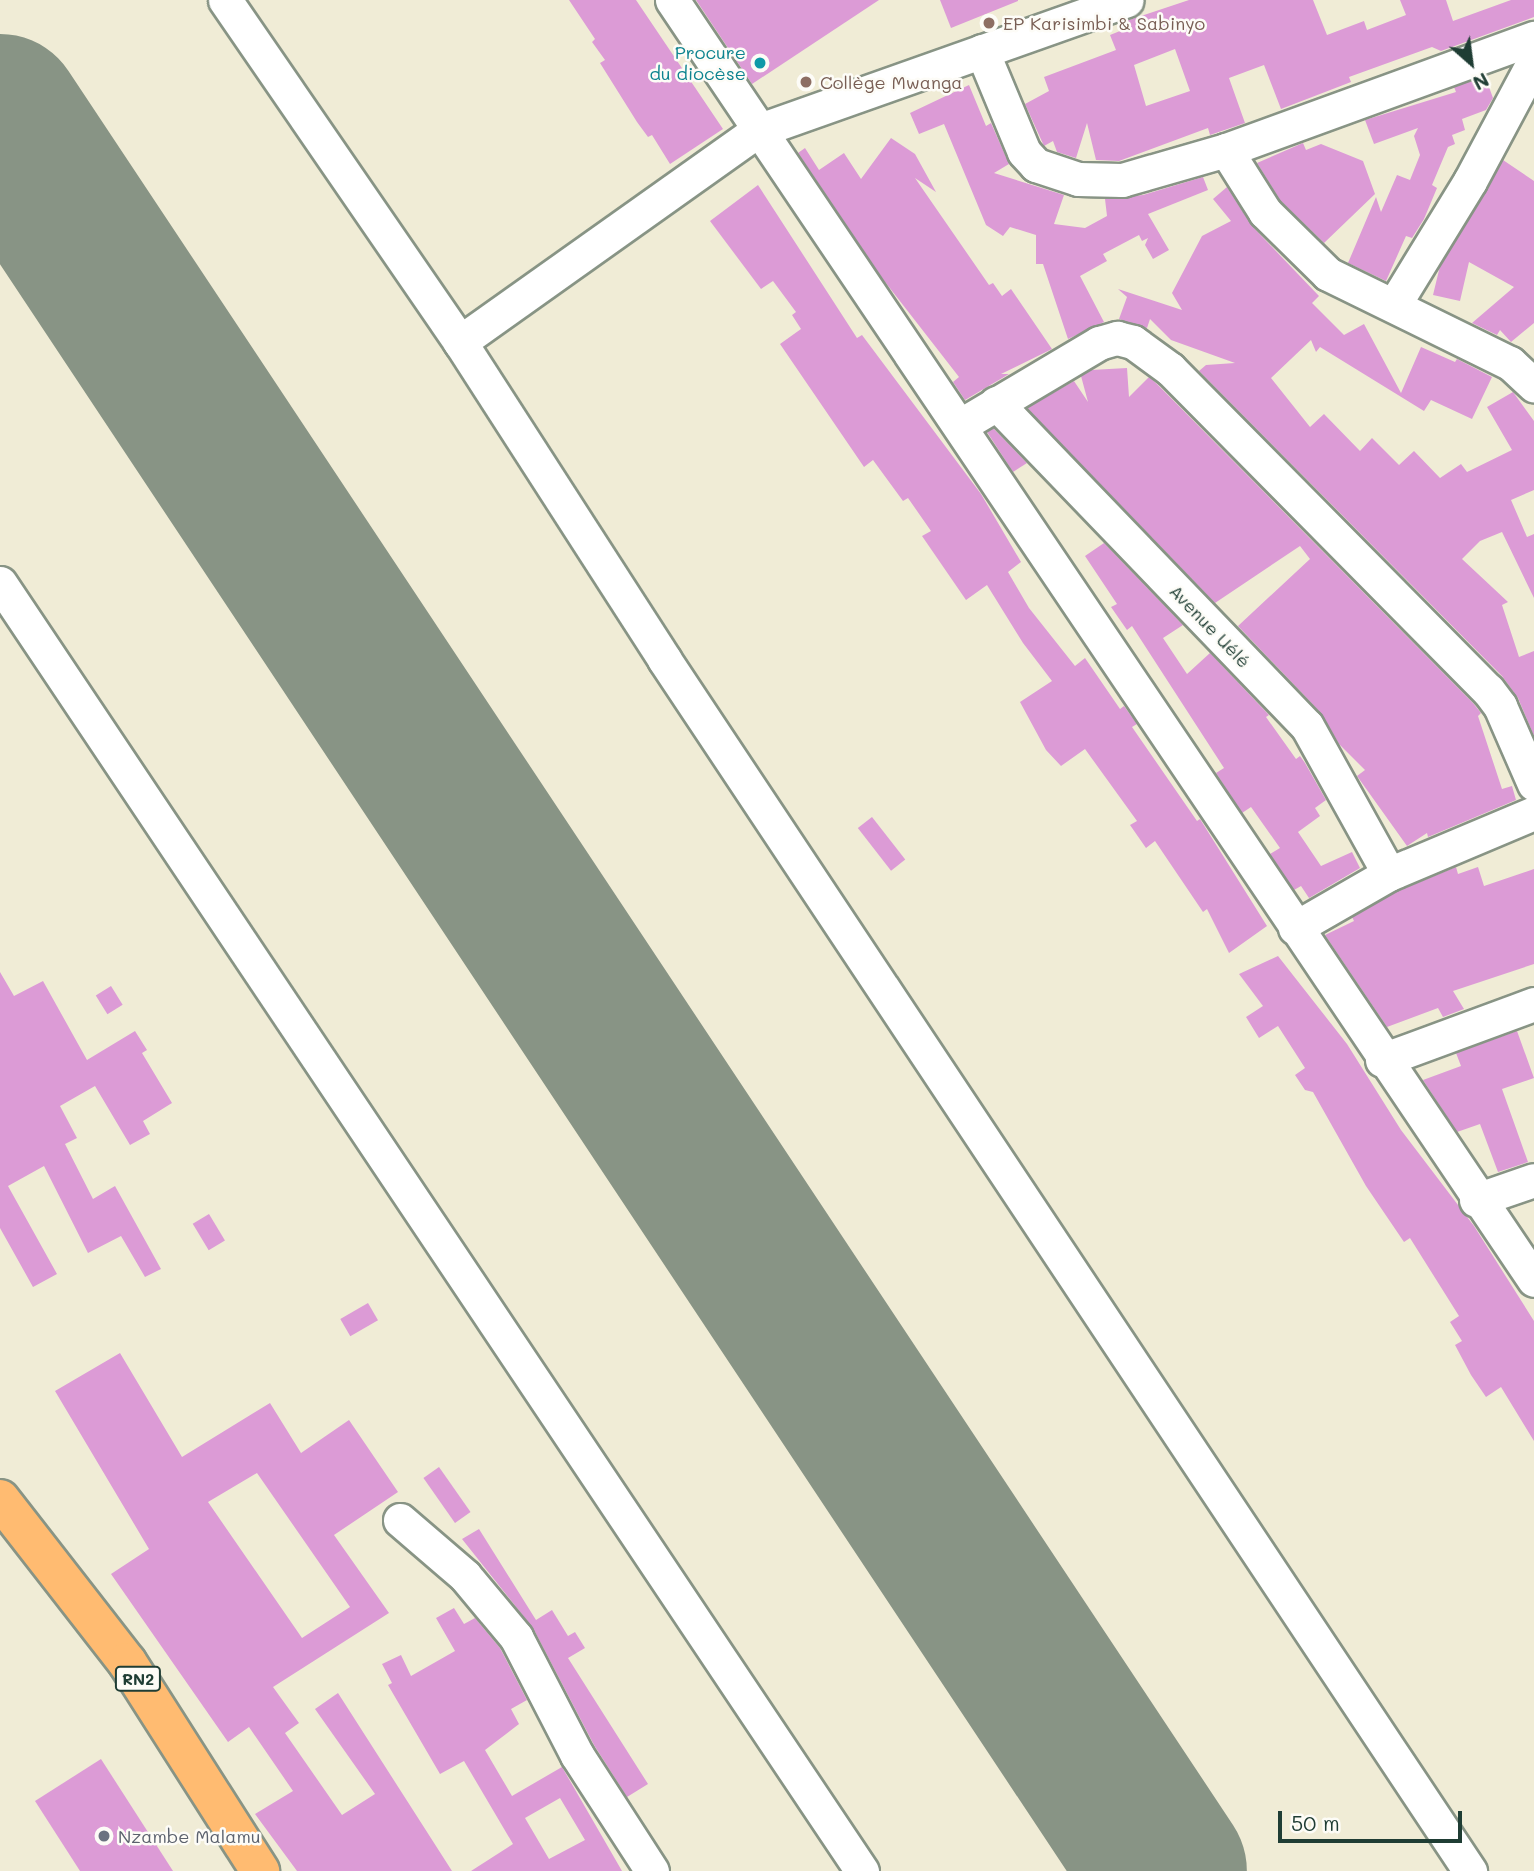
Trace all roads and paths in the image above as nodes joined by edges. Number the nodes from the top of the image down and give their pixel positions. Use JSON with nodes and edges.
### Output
{"nodes":[{"id":1,"x":225,"y":0,"type":"edge"},
{"id":2,"x":673,"y":0,"type":"edge"},
{"id":3,"x":1126,"y":0,"type":"edge"},
{"id":4,"x":1534,"y":38,"type":"edge"},
{"id":5,"x":982,"y":51,"type":"junction"},
{"id":6,"x":1534,"y":61,"type":"edge"},
{"id":7,"x":757,"y":131,"type":"junction"},
{"id":8,"x":1226,"y":150,"type":"junction"},
{"id":9,"x":1394,"y":305,"type":"junction"},
{"id":10,"x":460,"y":342,"type":"junction"},
{"id":11,"x":1522,"y":358,"type":"edge"},
{"id":12,"x":1534,"y":385,"type":"edge"},
{"id":13,"x":996,"y":404,"type":"junction"},
{"id":14,"x":961,"y":425,"type":"junction"},
{"id":15,"x":0,"y":583,"type":"edge"},
{"id":16,"x":1534,"y":784,"type":"edge"},
{"id":17,"x":1534,"y":813,"type":"edge"},
{"id":18,"x":1389,"y":874,"type":"junction"},
{"id":19,"x":1295,"y":929,"type":"junction"},
{"id":20,"x":1534,"y":1004,"type":"edge"},
{"id":21,"x":1382,"y":1060,"type":"junction"},
{"id":22,"x":1534,"y":1180,"type":"edge"},
{"id":23,"x":1476,"y":1200,"type":"junction"},
{"id":24,"x":1534,"y":1280,"type":"edge"},
{"id":25,"x":0,"y":1499,"type":"edge"},
{"id":26,"x":400,"y":1520,"type":"dead end"},
{"id":27,"x":254,"y":1869,"type":"edge"},
{"id":28,"x":652,"y":1871,"type":"edge"},
{"id":29,"x":862,"y":1871,"type":"edge"},
{"id":30,"x":1470,"y":1871,"type":"edge"}],
"edges":[{"from":1,"to":10,"type":"street"},
{"from":2,"to":7,"type":"street"},
{"from":3,"to":5,"type":"street"},
{"from":4,"to":8,"type":"street"},
{"from":5,"to":7,"type":"street"},
{"from":5,"to":8,"type":"street"},
{"from":6,"to":9,"type":"street"},
{"from":7,"to":10,"type":"street"},
{"from":7,"to":14,"type":"street"},
{"from":8,"to":9,"type":"street"},
{"from":9,"to":11,"type":"street"},
{"from":10,"to":30,"type":"street"},
{"from":11,"to":12,"type":"street"},
{"from":13,"to":14,"type":"street"},
{"from":13,"to":16,"type":"street"},
{"from":13,"to":18,"type":"street","name":"Avenue Uélé"},
{"from":14,"to":19,"type":"street"},
{"from":15,"to":29,"type":"street"},
{"from":17,"to":18,"type":"street"},
{"from":18,"to":19,"type":"street"},
{"from":19,"to":21,"type":"street"},
{"from":20,"to":21,"type":"street"},
{"from":21,"to":23,"type":"street"},
{"from":22,"to":23,"type":"street"},
{"from":23,"to":24,"type":"street"},
{"from":25,"to":27,"type":"highway","number":"RN2"},
{"from":26,"to":28,"type":"street"}]}
